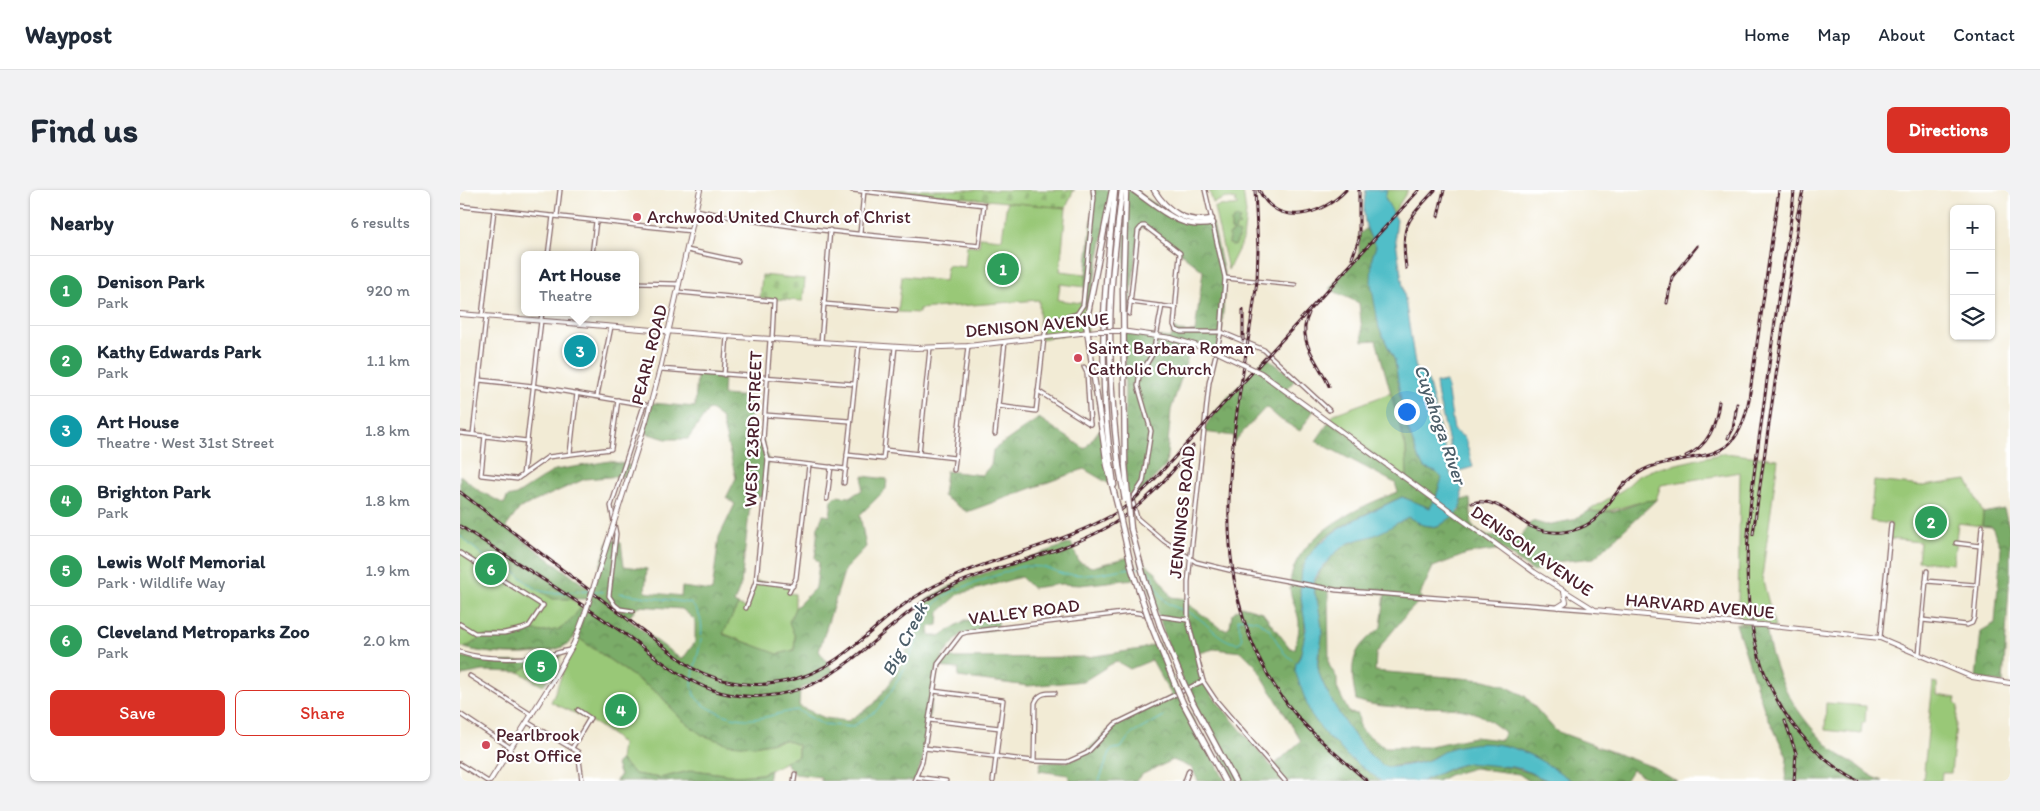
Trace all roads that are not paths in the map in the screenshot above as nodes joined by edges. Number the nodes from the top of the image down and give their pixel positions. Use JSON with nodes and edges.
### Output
{"nodes":[{"id":1,"x":560,"y":190,"type":"edge"},
{"id":2,"x":700,"y":190,"type":"edge"},
{"id":3,"x":852,"y":190,"type":"edge"},
{"id":4,"x":1093,"y":190,"type":"edge"},
{"id":5,"x":1114,"y":190,"type":"edge"},
{"id":6,"x":1122,"y":190,"type":"edge"},
{"id":7,"x":1126,"y":190,"type":"edge"},
{"id":8,"x":1133,"y":190,"type":"edge"},
{"id":9,"x":1154,"y":190,"type":"edge"},
{"id":10,"x":1205,"y":190,"type":"edge"},
{"id":11,"x":864,"y":191,"type":"junction"},
{"id":12,"x":1123,"y":198,"type":"junction"},
{"id":13,"x":460,"y":206,"type":"edge"},
{"id":14,"x":494,"y":210,"type":"junction"},
{"id":15,"x":696,"y":210,"type":"junction"},
{"id":16,"x":555,"y":216,"type":"junction"},
{"id":17,"x":596,"y":220,"type":"junction"},
{"id":18,"x":1212,"y":221,"type":"junction"},
{"id":19,"x":830,"y":230,"type":"junction"},
{"id":20,"x":691,"y":231,"type":"junction"},
{"id":21,"x":860,"y":233,"type":"junction"},
{"id":22,"x":687,"y":250,"type":"junction"},
{"id":23,"x":549,"y":251,"type":"edge"},
{"id":24,"x":592,"y":251,"type":"edge"},
{"id":25,"x":738,"y":261,"type":"dead end"},
{"id":26,"x":1226,"y":278,"type":"junction"},
{"id":27,"x":639,"y":283,"type":"edge"},
{"id":28,"x":680,"y":284,"type":"junction"},
{"id":29,"x":1295,"y":285,"type":"dead end"},
{"id":30,"x":678,"y":292,"type":"junction"},
{"id":31,"x":1130,"y":302,"type":"junction"},
{"id":32,"x":824,"y":304,"type":"junction"},
{"id":33,"x":1162,"y":306,"type":"junction"},
{"id":34,"x":1176,"y":308,"type":"junction"},
{"id":35,"x":896,"y":310,"type":"dead end"},
{"id":36,"x":460,"y":314,"type":"edge"},
{"id":37,"x":1130,"y":314,"type":"dead end"},
{"id":38,"x":541,"y":316,"type":"edge"},
{"id":39,"x":484,"y":317,"type":"junction"},
{"id":40,"x":540,"y":321,"type":"junction"},
{"id":41,"x":611,"y":327,"type":"junction"},
{"id":42,"x":669,"y":331,"type":"junction"},
{"id":43,"x":1122,"y":331,"type":"junction"},
{"id":44,"x":1088,"y":332,"type":"junction"},
{"id":45,"x":1221,"y":332,"type":"junction"},
{"id":46,"x":727,"y":336,"type":"junction"},
{"id":47,"x":1157,"y":336,"type":"junction"},
{"id":48,"x":1044,"y":338,"type":"junction"},
{"id":49,"x":771,"y":339,"type":"junction"},
{"id":50,"x":821,"y":342,"type":"junction"},
{"id":51,"x":1005,"y":342,"type":"junction"},
{"id":52,"x":859,"y":345,"type":"junction"},
{"id":53,"x":968,"y":346,"type":"junction"},
{"id":54,"x":895,"y":347,"type":"junction"},
{"id":55,"x":930,"y":348,"type":"junction"},
{"id":56,"x":1084,"y":367,"type":"dead end"},
{"id":57,"x":660,"y":369,"type":"junction"},
{"id":58,"x":724,"y":375,"type":"junction"},
{"id":59,"x":768,"y":378,"type":"junction"},
{"id":60,"x":479,"y":380,"type":"junction"},
{"id":61,"x":854,"y":384,"type":"junction"},
{"id":62,"x":533,"y":386,"type":"junction"},
{"id":63,"x":1038,"y":391,"type":"junction"},
{"id":64,"x":576,"y":393,"type":"junction"},
{"id":65,"x":598,"y":396,"type":"junction"},
{"id":66,"x":618,"y":400,"type":"junction"},
{"id":67,"x":644,"y":405,"type":"junction"},
{"id":68,"x":651,"y":406,"type":"junction"},
{"id":69,"x":998,"y":406,"type":"junction"},
{"id":70,"x":1330,"y":410,"type":"dead end"},
{"id":71,"x":765,"y":415,"type":"junction"},
{"id":72,"x":850,"y":421,"type":"junction"},
{"id":73,"x":460,"y":433,"type":"edge"},
{"id":74,"x":473,"y":434,"type":"junction"},
{"id":75,"x":995,"y":434,"type":"dead end"},
{"id":76,"x":485,"y":436,"type":"junction"},
{"id":77,"x":527,"y":441,"type":"junction"},
{"id":78,"x":885,"y":450,"type":"junction"},
{"id":79,"x":570,"y":454,"type":"junction"},
{"id":80,"x":919,"y":454,"type":"junction"},
{"id":81,"x":847,"y":455,"type":"junction"},
{"id":82,"x":955,"y":458,"type":"junction"},
{"id":83,"x":768,"y":460,"type":"junction"},
{"id":84,"x":809,"y":465,"type":"junction"},
{"id":85,"x":1109,"y":465,"type":"junction"},
{"id":86,"x":831,"y":467,"type":"junction"},
{"id":87,"x":846,"y":469,"type":"junction"},
{"id":88,"x":954,"y":470,"type":"dead end"},
{"id":89,"x":523,"y":475,"type":"junction"},
{"id":90,"x":844,"y":483,"type":"dead end"},
{"id":91,"x":827,"y":498,"type":"dead end"},
{"id":92,"x":1891,"y":524,"type":"dead end"},
{"id":93,"x":1982,"y":526,"type":"dead end"},
{"id":94,"x":1131,"y":529,"type":"junction"},
{"id":95,"x":1956,"y":543,"type":"dead end"},
{"id":96,"x":1980,"y":546,"type":"junction"},
{"id":97,"x":460,"y":553,"type":"edge"},
{"id":98,"x":1190,"y":558,"type":"junction"},
{"id":99,"x":1927,"y":571,"type":"dead end"},
{"id":100,"x":756,"y":581,"type":"junction"},
{"id":101,"x":1926,"y":581,"type":"junction"},
{"id":102,"x":1976,"y":585,"type":"junction"},
{"id":103,"x":792,"y":586,"type":"junction"},
{"id":104,"x":789,"y":592,"type":"dead end"},
{"id":105,"x":1564,"y":592,"type":"junction"},
{"id":106,"x":1558,"y":607,"type":"junction"},
{"id":107,"x":746,"y":608,"type":"dead end"},
{"id":108,"x":1595,"y":610,"type":"junction"},
{"id":109,"x":633,"y":611,"type":"dead end"},
{"id":110,"x":1188,"y":618,"type":"junction"},
{"id":111,"x":1922,"y":620,"type":"junction"},
{"id":112,"x":460,"y":624,"type":"edge"},
{"id":113,"x":1880,"y":638,"type":"junction"},
{"id":114,"x":571,"y":650,"type":"junction"},
{"id":115,"x":460,"y":652,"type":"edge"},
{"id":116,"x":1919,"y":654,"type":"junction"},
{"id":117,"x":470,"y":676,"type":"dead end"},
{"id":118,"x":1203,"y":682,"type":"junction"},
{"id":119,"x":2010,"y":684,"type":"edge"},
{"id":120,"x":933,"y":691,"type":"junction"},
{"id":121,"x":1055,"y":693,"type":"dead end"},
{"id":122,"x":578,"y":710,"type":"dead end"},
{"id":123,"x":460,"y":714,"type":"edge"},
{"id":124,"x":532,"y":715,"type":"junction"},
{"id":125,"x":928,"y":720,"type":"junction"},
{"id":126,"x":528,"y":722,"type":"junction"},
{"id":127,"x":1000,"y":728,"type":"junction"},
{"id":128,"x":511,"y":748,"type":"junction"},
{"id":129,"x":572,"y":748,"type":"junction"},
{"id":130,"x":924,"y":748,"type":"junction"},
{"id":131,"x":996,"y":757,"type":"junction"},
{"id":132,"x":1034,"y":761,"type":"junction"},
{"id":133,"x":460,"y":764,"type":"edge"},
{"id":134,"x":1189,"y":770,"type":"dead end"},
{"id":135,"x":795,"y":774,"type":"dead end"},
{"id":136,"x":915,"y":779,"type":"edge"},
{"id":137,"x":488,"y":781,"type":"edge"},
{"id":138,"x":582,"y":781,"type":"edge"},
{"id":139,"x":794,"y":781,"type":"edge"},
{"id":140,"x":946,"y":781,"type":"edge"},
{"id":141,"x":994,"y":781,"type":"edge"},
{"id":142,"x":1185,"y":781,"type":"edge"},
{"id":143,"x":1225,"y":781,"type":"edge"},
{"id":144,"x":1235,"y":781,"type":"edge"},
{"id":145,"x":1284,"y":781,"type":"edge"}],
"edges":[{"from":1,"to":16,"type":"street"},
{"from":2,"to":15,"type":"main road","name":"PEARL ROAD"},
{"from":3,"to":11,"type":"street"},
{"from":4,"to":48,"type":"street"},
{"from":5,"to":44,"type":"highway"},
{"from":5,"to":85,"type":"highway"},
{"from":6,"to":12,"type":"highway"},
{"from":7,"to":12,"type":"highway"},
{"from":8,"to":18,"type":"highway"},
{"from":9,"to":18,"type":"highway"},
{"from":10,"to":18,"type":"street","name":"JENNINGS ROAD"},
{"from":11,"to":21,"type":"street"},
{"from":11,"to":21,"type":"street"},
{"from":12,"to":43,"type":"highway"},
{"from":12,"to":94,"type":"highway","bridge":true},
{"from":13,"to":14,"type":"street"},
{"from":14,"to":16,"type":"street"},
{"from":14,"to":39,"type":"street"},
{"from":15,"to":19,"type":"street"},
{"from":15,"to":20,"type":"main road","name":"PEARL ROAD"},
{"from":16,"to":17,"type":"street"},
{"from":16,"to":23,"type":"street"},
{"from":17,"to":20,"type":"street"},
{"from":17,"to":24,"type":"street"},
{"from":18,"to":26,"type":"street","name":"JENNINGS ROAD"},
{"from":19,"to":21,"type":"street"},
{"from":19,"to":32,"type":"street"},
{"from":20,"to":22,"type":"main road","name":"PEARL ROAD"},
{"from":22,"to":25,"type":"street"},
{"from":22,"to":28,"type":"main road","name":"PEARL ROAD"},
{"from":26,"to":29,"type":"street"},
{"from":26,"to":45,"type":"street","name":"JENNINGS ROAD"},
{"from":27,"to":28,"type":"street"},
{"from":28,"to":30,"type":"main road","name":"PEARL ROAD"},
{"from":30,"to":42,"type":"main road","name":"PEARL ROAD"},
{"from":30,"to":49,"type":"street","name":"WEST 23RD STREET"},
{"from":31,"to":33,"type":"street"},
{"from":31,"to":34,"type":"street"},
{"from":31,"to":37,"type":"street"},
{"from":32,"to":35,"type":"street"},
{"from":32,"to":50,"type":"street"},
{"from":33,"to":34,"type":"street"},
{"from":33,"to":47,"type":"street"},
{"from":34,"to":45,"type":"street"},
{"from":36,"to":39,"type":"main road","name":"DENISON AVENUE"},
{"from":38,"to":40,"type":"street"},
{"from":39,"to":40,"type":"main road","name":"DENISON AVENUE"},
{"from":39,"to":60,"type":"street"},
{"from":40,"to":41,"type":"main road","name":"DENISON AVENUE"},
{"from":40,"to":62,"type":"street"},
{"from":41,"to":42,"type":"main road","name":"DENISON AVENUE"},
{"from":41,"to":65,"type":"street"},
{"from":42,"to":46,"type":"main road","name":"DENISON AVENUE"},
{"from":42,"to":57,"type":"main road","name":"PEARL ROAD"},
{"from":43,"to":44,"type":"main road","name":"DENISON AVENUE","bridge":true},
{"from":43,"to":47,"type":"main road","name":"DENISON AVENUE"},
{"from":43,"to":94,"type":"highway","bridge":true},
{"from":44,"to":48,"type":"main road","name":"DENISON AVENUE"},
{"from":44,"to":85,"type":"highway"},
{"from":45,"to":70,"type":"street"},
{"from":45,"to":98,"type":"street","name":"JENNINGS ROAD"},
{"from":46,"to":49,"type":"main road","name":"DENISON AVENUE"},
{"from":46,"to":58,"type":"street"},
{"from":47,"to":98,"type":"street","name":"HARVARD AVENUE"},
{"from":47,"to":105,"type":"main road","name":"DENISON AVENUE","bridge":true},
{"from":48,"to":51,"type":"main road","name":"DENISON AVENUE"},
{"from":48,"to":63,"type":"street"},
{"from":49,"to":50,"type":"main road","name":"DENISON AVENUE"},
{"from":49,"to":59,"type":"street","name":"WEST 23RD STREET"},
{"from":50,"to":52,"type":"main road","name":"DENISON AVENUE"},
{"from":51,"to":53,"type":"main road","name":"DENISON AVENUE"},
{"from":51,"to":69,"type":"street"},
{"from":52,"to":54,"type":"main road","name":"DENISON AVENUE"},
{"from":52,"to":61,"type":"street"},
{"from":53,"to":55,"type":"main road","name":"DENISON AVENUE"},
{"from":53,"to":82,"type":"street"},
{"from":54,"to":55,"type":"main road","name":"DENISON AVENUE"},
{"from":54,"to":78,"type":"street"},
{"from":55,"to":80,"type":"street"},
{"from":56,"to":63,"type":"street"},
{"from":57,"to":58,"type":"street"},
{"from":57,"to":68,"type":"main road","name":"PEARL ROAD"},
{"from":58,"to":59,"type":"street"},
{"from":59,"to":61,"type":"street"},
{"from":59,"to":71,"type":"street","name":"WEST 23RD STREET"},
{"from":60,"to":62,"type":"street"},
{"from":60,"to":74,"type":"street"},
{"from":61,"to":72,"type":"street"},
{"from":62,"to":64,"type":"street"},
{"from":62,"to":77,"type":"street"},
{"from":63,"to":69,"type":"street"},
{"from":64,"to":65,"type":"street"},
{"from":64,"to":79,"type":"street"},
{"from":65,"to":66,"type":"street"},
{"from":66,"to":67,"type":"street"},
{"from":66,"to":79,"type":"street"},
{"from":67,"to":68,"type":"street"},
{"from":67,"to":109,"type":"street","name":"PEARL ROAD"},
{"from":68,"to":114,"type":"main road","name":"PEARL ROAD","bridge":true},
{"from":69,"to":75,"type":"street"},
{"from":71,"to":72,"type":"street"},
{"from":71,"to":83,"type":"street","name":"WEST 23RD STREET"},
{"from":72,"to":81,"type":"street"},
{"from":73,"to":74,"type":"street"},
{"from":74,"to":76,"type":"street"},
{"from":76,"to":77,"type":"street"},
{"from":76,"to":89,"type":"street"},
{"from":77,"to":89,"type":"street"},
{"from":78,"to":80,"type":"street"},
{"from":78,"to":81,"type":"street"},
{"from":79,"to":89,"type":"street"},
{"from":80,"to":82,"type":"street"},
{"from":81,"to":87,"type":"street"},
{"from":82,"to":88,"type":"street"},
{"from":83,"to":84,"type":"street"},
{"from":83,"to":100,"type":"street","name":"WEST 23RD STREET"},
{"from":84,"to":86,"type":"street"},
{"from":84,"to":103,"type":"street"},
{"from":85,"to":143,"type":"highway","bridge":true},
{"from":86,"to":87,"type":"street"},
{"from":86,"to":91,"type":"street"},
{"from":87,"to":90,"type":"street"},
{"from":92,"to":113,"type":"street"},
{"from":93,"to":96,"type":"street"},
{"from":94,"to":144,"type":"highway","bridge":true},
{"from":95,"to":96,"type":"street"},
{"from":96,"to":102,"type":"street"},
{"from":97,"to":112,"type":"street"},
{"from":98,"to":106,"type":"street","name":"HARVARD AVENUE"},
{"from":98,"to":110,"type":"street","name":"JENNINGS ROAD"},
{"from":99,"to":101,"type":"street"},
{"from":100,"to":103,"type":"street"},
{"from":100,"to":107,"type":"street","name":"WEST 23RD STREET"},
{"from":101,"to":102,"type":"street"},
{"from":101,"to":111,"type":"street"},
{"from":102,"to":111,"type":"street"},
{"from":103,"to":104,"type":"street"},
{"from":105,"to":106,"type":"main road"},
{"from":105,"to":108,"type":"main road","name":"DENISON AVENUE"},
{"from":106,"to":108,"type":"street","name":"HARVARD AVENUE"},
{"from":108,"to":113,"type":"main road","name":"HARVARD AVENUE","bridge":true},
{"from":110,"to":118,"type":"street","name":"JENNINGS ROAD"},
{"from":110,"to":120,"type":"street","name":"VALLEY ROAD"},
{"from":111,"to":116,"type":"street"},
{"from":113,"to":116,"type":"main road","name":"HARVARD AVENUE"},
{"from":114,"to":115,"type":"street"},
{"from":114,"to":124,"type":"main road","name":"PEARL ROAD"},
{"from":116,"to":119,"type":"main road","name":"HARVARD AVENUE"},
{"from":117,"to":124,"type":"street"},
{"from":118,"to":132,"type":"street"},
{"from":118,"to":145,"type":"street","name":"JENNINGS ROAD"},
{"from":120,"to":125,"type":"street","name":"VALLEY ROAD"},
{"from":120,"to":127,"type":"street"},
{"from":121,"to":132,"type":"street"},
{"from":122,"to":129,"type":"street"},
{"from":123,"to":128,"type":"street"},
{"from":124,"to":126,"type":"main road","name":"PEARL ROAD"},
{"from":125,"to":127,"type":"street"},
{"from":125,"to":130,"type":"street","name":"VALLEY ROAD"},
{"from":126,"to":128,"type":"main road","name":"PEARL ROAD"},
{"from":126,"to":129,"type":"street"},
{"from":127,"to":131,"type":"street"},
{"from":128,"to":137,"type":"main road","name":"PEARL ROAD"},
{"from":129,"to":138,"type":"street"},
{"from":130,"to":131,"type":"street"},
{"from":130,"to":136,"type":"street","name":"VALLEY ROAD"},
{"from":131,"to":132,"type":"street"},
{"from":131,"to":141,"type":"street"},
{"from":133,"to":137,"type":"street"},
{"from":134,"to":142,"type":"street"},
{"from":135,"to":139,"type":"street"},
{"from":136,"to":140,"type":"street"}]}
